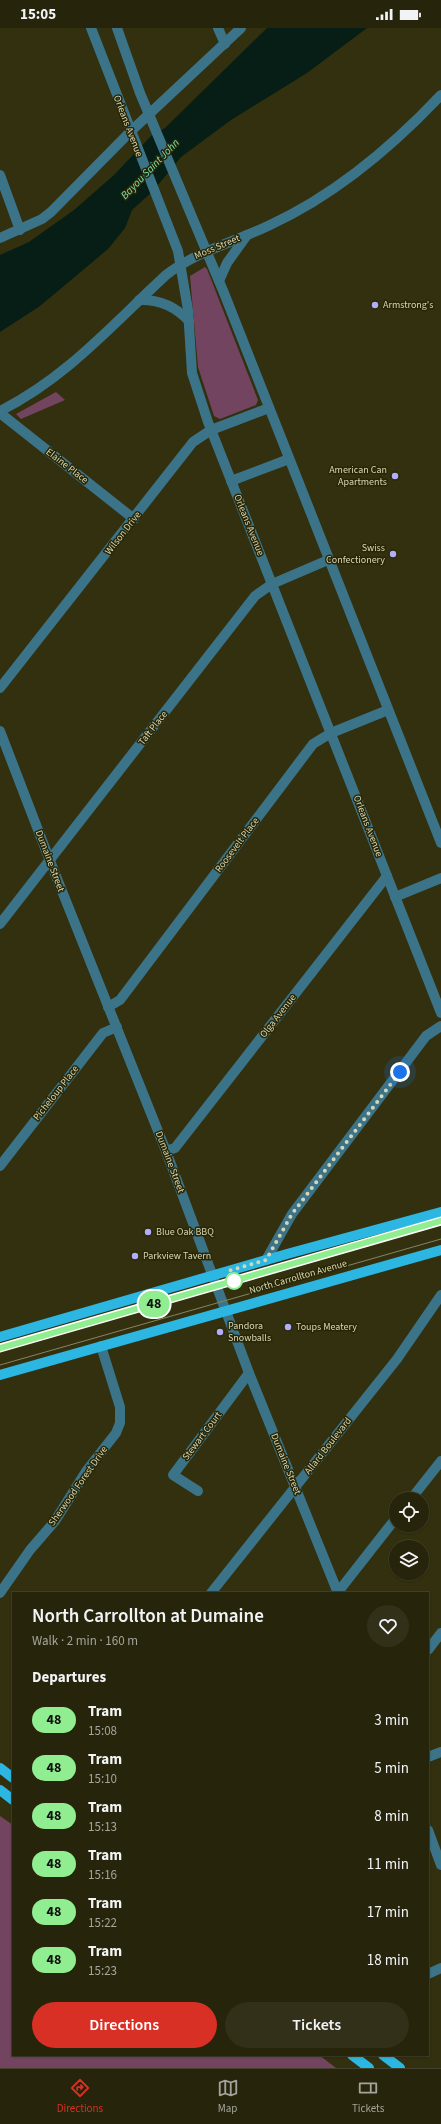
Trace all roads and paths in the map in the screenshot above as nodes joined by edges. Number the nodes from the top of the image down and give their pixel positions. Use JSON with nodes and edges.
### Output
{"nodes":[{"id":1,"x":91,"y":28,"type":"edge"},
{"id":2,"x":117,"y":28,"type":"edge"},
{"id":3,"x":218,"y":28,"type":"edge"},
{"id":4,"x":241,"y":28,"type":"edge"},
{"id":5,"x":225,"y":44,"type":"junction"},
{"id":6,"x":441,"y":95,"type":"edge"},
{"id":7,"x":148,"y":114,"type":"junction"},
{"id":8,"x":130,"y":132,"type":"junction"},
{"id":9,"x":0,"y":175,"type":"edge"},
{"id":10,"x":20,"y":230,"type":"junction"},
{"id":11,"x":247,"y":235,"type":"junction"},
{"id":12,"x":0,"y":238,"type":"edge"},
{"id":13,"x":206,"y":251,"type":"junction"},
{"id":14,"x":181,"y":263,"type":"junction"},
{"id":15,"x":219,"y":281,"type":"junction"},
{"id":16,"x":139,"y":300,"type":"junction"},
{"id":17,"x":189,"y":321,"type":"junction"},
{"id":18,"x":269,"y":408,"type":"junction"},
{"id":19,"x":0,"y":412,"type":"edge"},
{"id":20,"x":211,"y":430,"type":"junction"},
{"id":21,"x":289,"y":459,"type":"junction"},
{"id":22,"x":231,"y":481,"type":"junction"},
{"id":23,"x":134,"y":519,"type":"junction"},
{"id":24,"x":328,"y":560,"type":"junction"},
{"id":25,"x":272,"y":584,"type":"junction"},
{"id":26,"x":0,"y":688,"type":"edge"},
{"id":27,"x":388,"y":710,"type":"junction"},
{"id":28,"x":0,"y":732,"type":"edge"},
{"id":29,"x":331,"y":733,"type":"junction"},
{"id":30,"x":441,"y":843,"type":"edge"},
{"id":31,"x":50,"y":861,"type":"junction"},
{"id":32,"x":387,"y":876,"type":"junction"},
{"id":33,"x":441,"y":878,"type":"edge"},
{"id":34,"x":395,"y":897,"type":"junction"},
{"id":35,"x":0,"y":924,"type":"edge"},
{"id":36,"x":108,"y":1006,"type":"junction"},
{"id":37,"x":441,"y":1013,"type":"edge"},
{"id":38,"x":441,"y":1026,"type":"edge"},
{"id":39,"x":117,"y":1028,"type":"junction"},
{"id":40,"x":166,"y":1151,"type":"junction"},
{"id":41,"x":0,"y":1166,"type":"edge"},
{"id":42,"x":441,"y":1212,"type":"edge"},
{"id":43,"x":441,"y":1250,"type":"edge"},
{"id":44,"x":266,"y":1260,"type":"junction"},
{"id":45,"x":213,"y":1276,"type":"junction"},
{"id":46,"x":441,"y":1295,"type":"edge"},
{"id":47,"x":226,"y":1310,"type":"junction"},
{"id":48,"x":0,"y":1337,"type":"edge"},
{"id":49,"x":101,"y":1346,"type":"junction"},
{"id":50,"x":249,"y":1373,"type":"junction"},
{"id":51,"x":0,"y":1375,"type":"edge"},
{"id":52,"x":441,"y":1461,"type":"edge"},
{"id":53,"x":295,"y":1488,"type":"junction"},
{"id":54,"x":198,"y":1491,"type":"dead end"},
{"id":55,"x":417,"y":1492,"type":"edge"},
{"id":56,"x":389,"y":1527,"type":"edge"},
{"id":57,"x":212,"y":1592,"type":"edge"},
{"id":58,"x":338,"y":1592,"type":"edge"},
{"id":59,"x":339,"y":1592,"type":"edge"},
{"id":60,"x":0,"y":1593,"type":"edge"},
{"id":61,"x":441,"y":1633,"type":"edge"},
{"id":62,"x":429,"y":1649,"type":"edge"},
{"id":63,"x":441,"y":1752,"type":"edge"},
{"id":64,"x":429,"y":1757,"type":"edge"},
{"id":65,"x":0,"y":1768,"type":"edge"},
{"id":66,"x":12,"y":1777,"type":"edge"},
{"id":67,"x":0,"y":1790,"type":"edge"},
{"id":68,"x":12,"y":1799,"type":"edge"},
{"id":69,"x":429,"y":1833,"type":"edge"},
{"id":70,"x":441,"y":1865,"type":"edge"},
{"id":71,"x":441,"y":1968,"type":"edge"},
{"id":72,"x":429,"y":1974,"type":"edge"},
{"id":73,"x":353,"y":2056,"type":"edge"},
{"id":74,"x":384,"y":2056,"type":"edge"},
{"id":75,"x":369,"y":2068,"type":"edge"},
{"id":76,"x":400,"y":2068,"type":"edge"}],
"edges":[{"from":1,"to":8,"type":"street","name":"Orleans Avenue"},
{"from":2,"to":7,"type":"street"},
{"from":3,"to":5,"type":"street"},
{"from":4,"to":5,"type":"street"},
{"from":5,"to":7,"type":"street"},
{"from":6,"to":11,"type":"street","name":"Moss Street"},
{"from":7,"to":8,"type":"street"},
{"from":7,"to":13,"type":"street"},
{"from":8,"to":10,"type":"street"},
{"from":8,"to":14,"type":"street","name":"Orleans Avenue"},
{"from":9,"to":10,"type":"street"},
{"from":10,"to":12,"type":"street"},
{"from":11,"to":13,"type":"street","name":"Moss Street"},
{"from":11,"to":15,"type":"street"},
{"from":13,"to":14,"type":"street","name":"Moss Street"},
{"from":13,"to":15,"type":"street"},
{"from":14,"to":16,"type":"street","name":"Moss Street"},
{"from":14,"to":17,"type":"street","name":"Orleans Avenue"},
{"from":15,"to":18,"type":"street"},
{"from":16,"to":17,"type":"street"},
{"from":16,"to":19,"type":"street","name":"Moss Street"},
{"from":17,"to":20,"type":"street","name":"Orleans Avenue"},
{"from":18,"to":20,"type":"street","name":"Wilson Drive"},
{"from":18,"to":21,"type":"street"},
{"from":19,"to":23,"type":"street","name":"Elaine Place"},
{"from":20,"to":22,"type":"street","name":"Orleans Avenue"},
{"from":20,"to":23,"type":"street","name":"Wilson Drive"},
{"from":21,"to":22,"type":"street"},
{"from":21,"to":24,"type":"street"},
{"from":22,"to":25,"type":"street","name":"Orleans Avenue"},
{"from":23,"to":26,"type":"street","name":"Wilson Drive"},
{"from":24,"to":25,"type":"street","name":"Taft Place"},
{"from":24,"to":27,"type":"street"},
{"from":25,"to":29,"type":"street","name":"Orleans Avenue"},
{"from":25,"to":31,"type":"street","name":"Taft Place"},
{"from":27,"to":29,"type":"street","name":"Roosevelt Place"},
{"from":27,"to":30,"type":"street"},
{"from":28,"to":31,"type":"street","name":"Dumaine Street"},
{"from":29,"to":32,"type":"street","name":"Orleans Avenue"},
{"from":29,"to":36,"type":"street","name":"Roosevelt Place"},
{"from":31,"to":35,"type":"street","name":"Taft Place"},
{"from":31,"to":36,"type":"street","name":"Dumaine Street"},
{"from":32,"to":34,"type":"street","name":"Orleans Avenue"},
{"from":32,"to":40,"type":"street","name":"Olga Avenue"},
{"from":33,"to":34,"type":"street"},
{"from":34,"to":37,"type":"street","name":"Orleans Avenue"},
{"from":36,"to":39,"type":"street","name":"Dumaine Street"},
{"from":38,"to":44,"type":"street"},
{"from":39,"to":40,"type":"street","name":"Dumaine Street"},
{"from":39,"to":41,"type":"street","name":"Picheloup Place"},
{"from":40,"to":45,"type":"street","name":"Dumaine Street"},
{"from":42,"to":44,"type":"main road"},
{"from":43,"to":47,"type":"main road","name":"North Carrollton Avenue"},
{"from":44,"to":45,"type":"main road"},
{"from":45,"to":47,"type":"street","name":"Dumaine Street"},
{"from":45,"to":48,"type":"main road"},
{"from":46,"to":53,"type":"street","name":"Allard Boulevard"},
{"from":47,"to":49,"type":"main road","name":"North Carrollton Avenue"},
{"from":47,"to":50,"type":"street","name":"Dumaine Street"},
{"from":49,"to":51,"type":"main road","name":"North Carrollton Avenue"},
{"from":49,"to":60,"type":"street","name":"Sherwood Forest Drive"},
{"from":50,"to":53,"type":"street","name":"Dumaine Street"},
{"from":50,"to":54,"type":"street","name":"Stewart Court"},
{"from":52,"to":55,"type":"street"},
{"from":53,"to":57,"type":"street","name":"Allard Boulevard"},
{"from":53,"to":58,"type":"street","name":"Dumaine Street"},
{"from":56,"to":59,"type":"street"},
{"from":61,"to":62,"type":"street"},
{"from":63,"to":64,"type":"street"},
{"from":65,"to":66,"type":"main road"},
{"from":67,"to":68,"type":"main road"},
{"from":69,"to":70,"type":"street"},
{"from":71,"to":72,"type":"street"},
{"from":73,"to":75,"type":"main road"},
{"from":74,"to":76,"type":"main road"}]}
